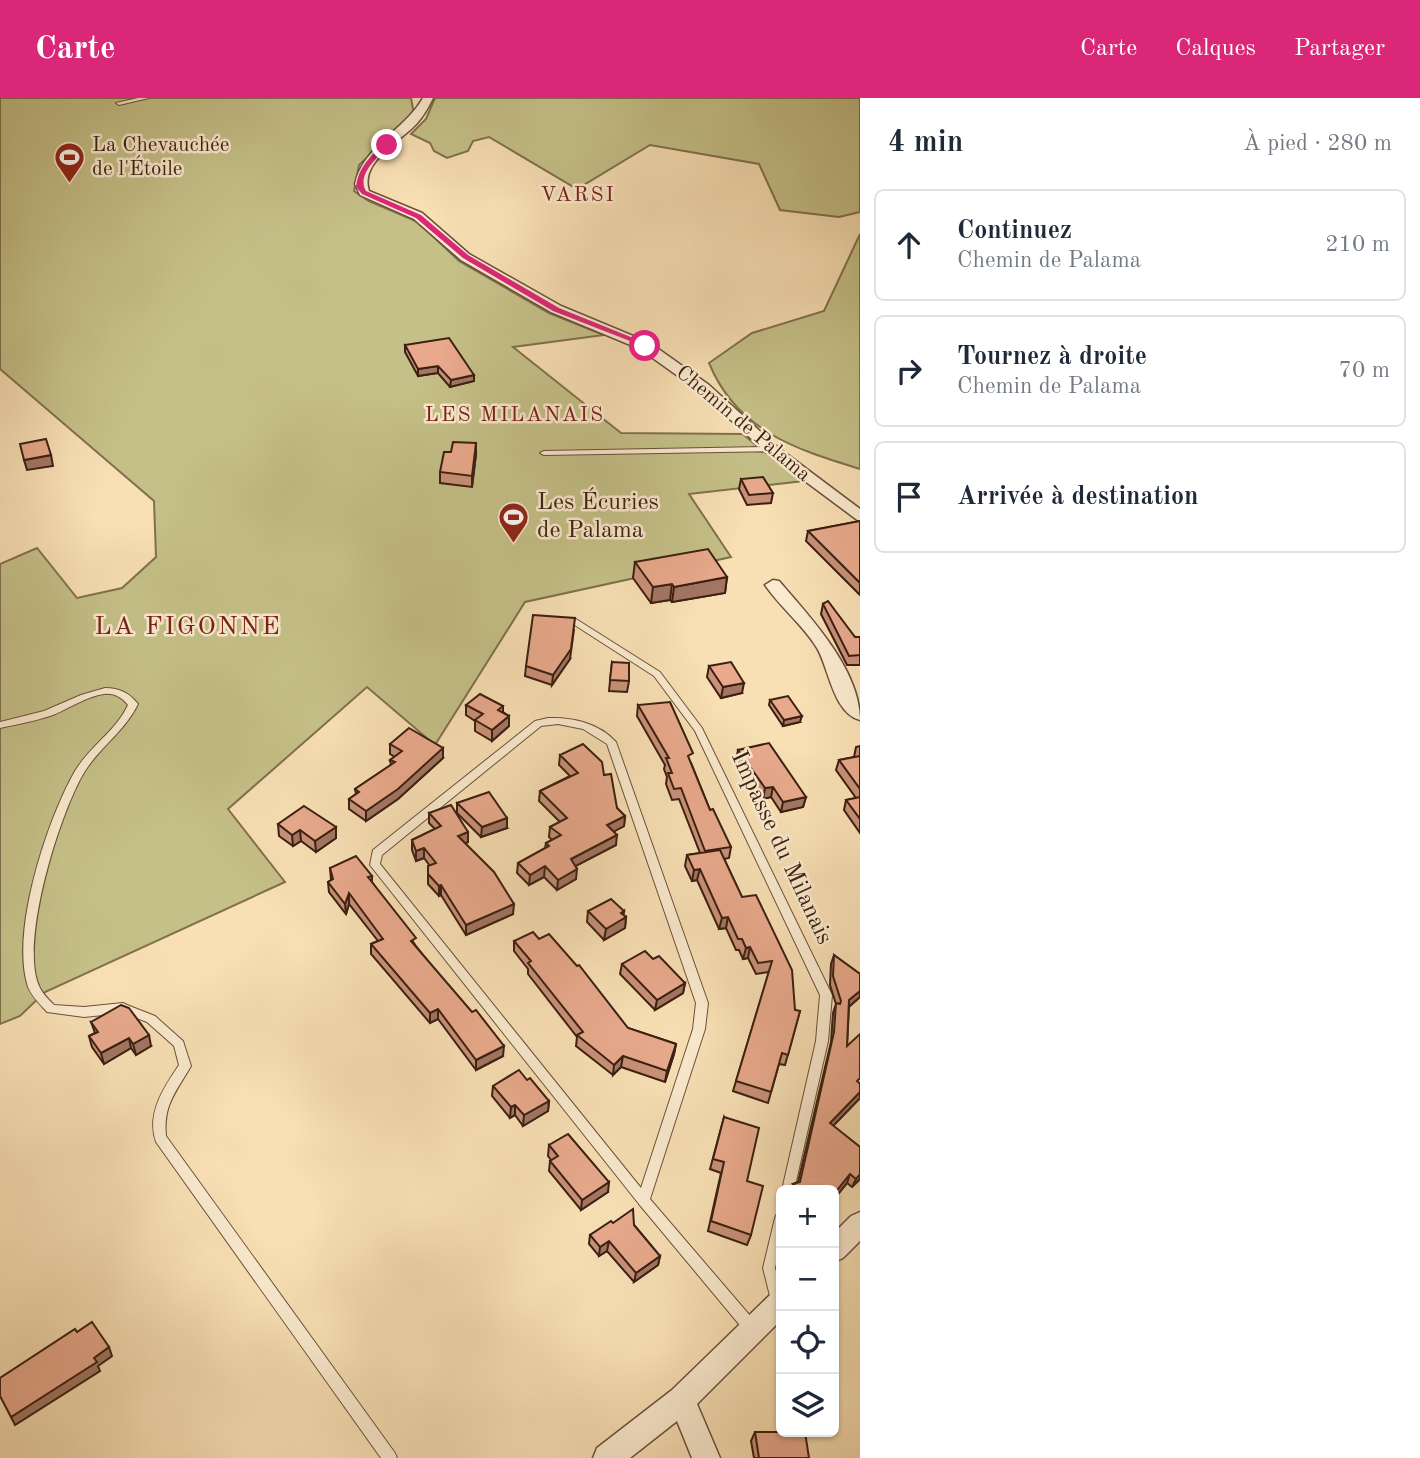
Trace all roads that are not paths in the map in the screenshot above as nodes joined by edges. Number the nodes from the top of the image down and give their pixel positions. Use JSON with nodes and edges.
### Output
{"nodes":[{"id":1,"x":146,"y":98,"type":"edge"},
{"id":2,"x":428,"y":98,"type":"edge"},
{"id":3,"x":118,"y":103,"type":"dead end"},
{"id":4,"x":771,"y":449,"type":"junction"},
{"id":5,"x":544,"y":453,"type":"dead end"},
{"id":6,"x":860,"y":517,"type":"edge"},
{"id":7,"x":773,"y":585,"type":"dead end"},
{"id":8,"x":576,"y":622,"type":"edge"},
{"id":9,"x":860,"y":714,"type":"edge"},
{"id":10,"x":0,"y":724,"type":"edge"},
{"id":11,"x":789,"y":1185,"type":"edge"},
{"id":12,"x":643,"y":1200,"type":"junction"},
{"id":13,"x":860,"y":1224,"type":"edge"},
{"id":14,"x":776,"y":1239,"type":"edge"},
{"id":15,"x":836,"y":1248,"type":"edge"},
{"id":16,"x":776,"y":1290,"type":"edge"},
{"id":17,"x":776,"y":1307,"type":"edge"},
{"id":18,"x":753,"y":1330,"type":"junction"},
{"id":19,"x":682,"y":1400,"type":"junction"},
{"id":20,"x":390,"y":1458,"type":"edge"},
{"id":21,"x":607,"y":1458,"type":"edge"},
{"id":22,"x":706,"y":1458,"type":"edge"}],
"edges":[{"from":1,"to":3,"type":"lane"},
{"from":2,"to":4,"type":"street","name":"Chemin de Palama"},
{"from":4,"to":5,"type":"lane"},
{"from":4,"to":6,"type":"street","name":"Chemin de Palama"},
{"from":7,"to":9,"type":"street"},
{"from":8,"to":11,"type":"lane","name":"Impasse du Milanais"},
{"from":10,"to":20,"type":"lane"},
{"from":12,"to":12,"type":"lane"},
{"from":12,"to":18,"type":"lane"},
{"from":13,"to":15,"type":"street"},
{"from":14,"to":16,"type":"lane"},
{"from":17,"to":18,"type":"street"},
{"from":18,"to":19,"type":"street"},
{"from":19,"to":21,"type":"street"},
{"from":19,"to":22,"type":"street"}]}
